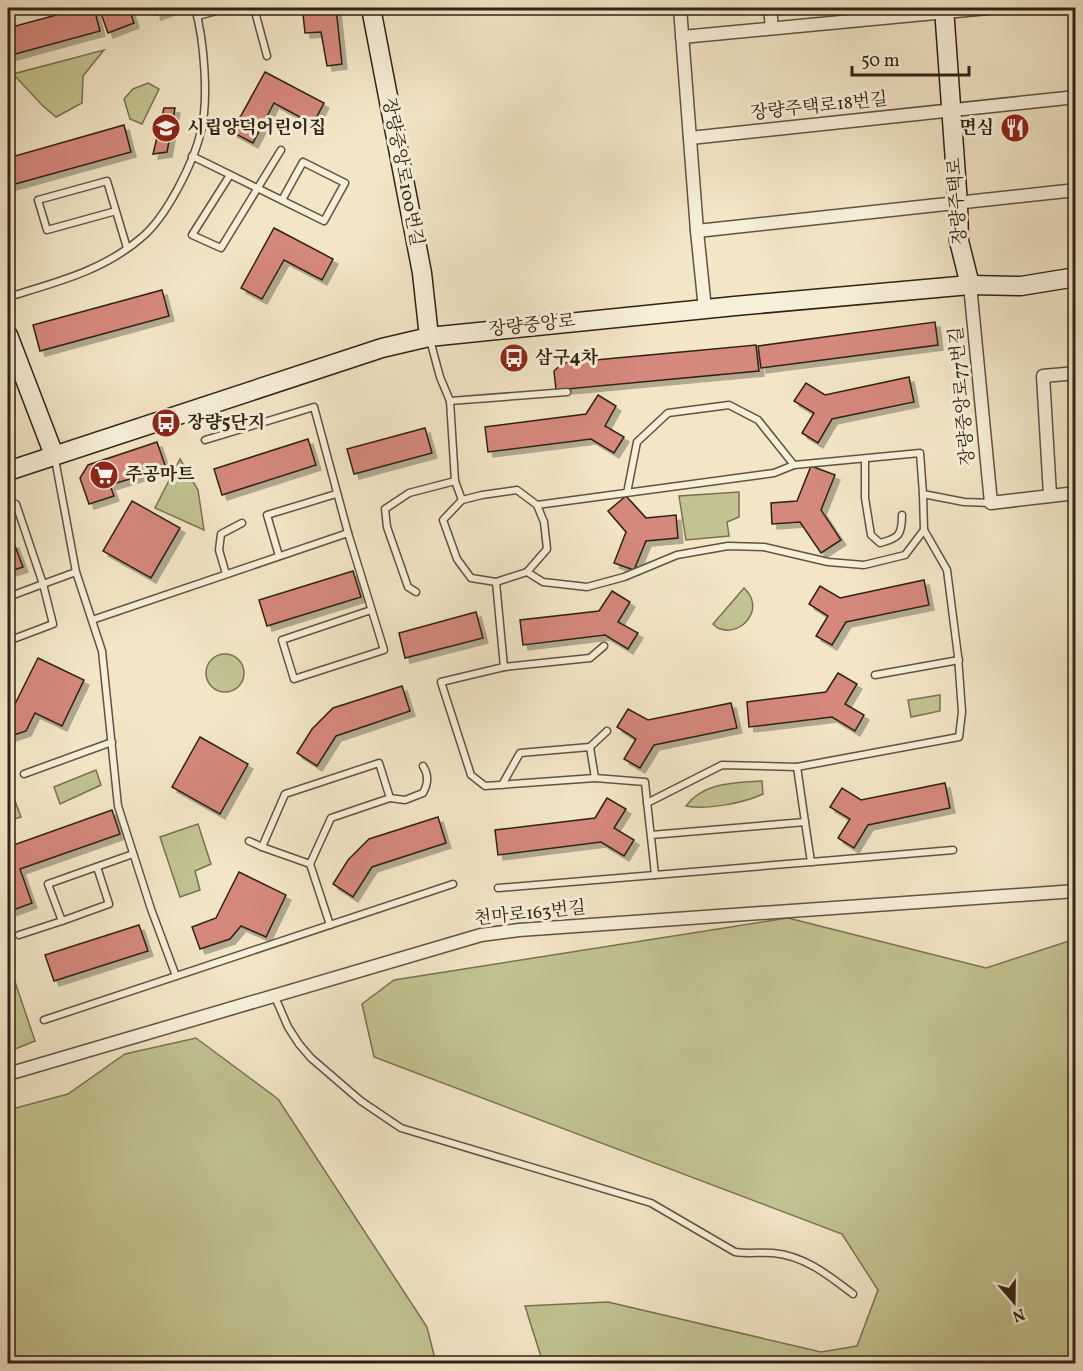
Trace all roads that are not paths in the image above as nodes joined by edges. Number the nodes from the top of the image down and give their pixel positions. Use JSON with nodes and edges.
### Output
{"nodes":[{"id":1,"x":195,"y":8,"type":"edge"},
{"id":2,"x":227,"y":8,"type":"edge"},
{"id":3,"x":254,"y":8,"type":"edge"},
{"id":4,"x":371,"y":8,"type":"edge"},
{"id":5,"x":680,"y":8,"type":"edge"},
{"id":6,"x":770,"y":8,"type":"edge"},
{"id":7,"x":988,"y":8,"type":"edge"},
{"id":8,"x":944,"y":9,"type":"edge"},
{"id":9,"x":855,"y":14,"type":"edge"},
{"id":10,"x":198,"y":16,"type":"junction"},
{"id":11,"x":772,"y":28,"type":"junction"},
{"id":12,"x":682,"y":37,"type":"junction"},
{"id":13,"x":267,"y":56,"type":"dead end"},
{"id":14,"x":1076,"y":97,"type":"edge"},
{"id":15,"x":952,"y":112,"type":"junction"},
{"id":16,"x":690,"y":138,"type":"junction"},
{"id":17,"x":281,"y":150,"type":"dead end"},
{"id":18,"x":192,"y":156,"type":"junction"},
{"id":19,"x":230,"y":175,"type":"junction"},
{"id":20,"x":256,"y":188,"type":"junction"},
{"id":21,"x":1076,"y":190,"type":"edge"},
{"id":22,"x":282,"y":200,"type":"junction"},
{"id":23,"x":958,"y":204,"type":"junction"},
{"id":24,"x":116,"y":211,"type":"junction"},
{"id":25,"x":697,"y":231,"type":"junction"},
{"id":26,"x":127,"y":248,"type":"junction"},
{"id":27,"x":1076,"y":277,"type":"edge"},
{"id":28,"x":970,"y":285,"type":"junction"},
{"id":29,"x":8,"y":297,"type":"edge"},
{"id":30,"x":705,"y":309,"type":"junction"},
{"id":31,"x":8,"y":335,"type":"edge"},
{"id":32,"x":429,"y":337,"type":"junction"},
{"id":33,"x":1076,"y":373,"type":"edge"},
{"id":34,"x":567,"y":392,"type":"dead end"},
{"id":35,"x":450,"y":401,"type":"junction"},
{"id":36,"x":205,"y":440,"type":"dead end"},
{"id":37,"x":54,"y":455,"type":"junction"},
{"id":38,"x":865,"y":459,"type":"junction"},
{"id":39,"x":794,"y":465,"type":"junction"},
{"id":40,"x":8,"y":471,"type":"edge"},
{"id":41,"x":455,"y":481,"type":"junction"},
{"id":42,"x":627,"y":493,"type":"junction"},
{"id":43,"x":1076,"y":493,"type":"edge"},
{"id":44,"x":336,"y":494,"type":"junction"},
{"id":45,"x":923,"y":494,"type":"junction"},
{"id":46,"x":1050,"y":495,"type":"junction"},
{"id":47,"x":462,"y":501,"type":"junction"},
{"id":48,"x":991,"y":503,"type":"junction"},
{"id":49,"x":537,"y":505,"type":"junction"},
{"id":50,"x":8,"y":507,"type":"edge"},
{"id":51,"x":902,"y":515,"type":"dead end"},
{"id":52,"x":242,"y":523,"type":"dead end"},
{"id":53,"x":924,"y":530,"type":"junction"},
{"id":54,"x":348,"y":533,"type":"junction"},
{"id":55,"x":279,"y":556,"type":"junction"},
{"id":56,"x":76,"y":572,"type":"junction"},
{"id":57,"x":527,"y":572,"type":"junction"},
{"id":58,"x":226,"y":574,"type":"junction"},
{"id":59,"x":496,"y":582,"type":"junction"},
{"id":60,"x":43,"y":584,"type":"junction"},
{"id":61,"x":416,"y":592,"type":"dead end"},
{"id":62,"x":8,"y":597,"type":"edge"},
{"id":63,"x":371,"y":610,"type":"junction"},
{"id":64,"x":92,"y":620,"type":"junction"},
{"id":65,"x":8,"y":641,"type":"edge"},
{"id":66,"x":604,"y":646,"type":"dead end"},
{"id":67,"x":959,"y":660,"type":"junction"},
{"id":68,"x":504,"y":667,"type":"junction"},
{"id":69,"x":875,"y":675,"type":"dead end"},
{"id":70,"x":607,"y":730,"type":"dead end"},
{"id":71,"x":112,"y":742,"type":"junction"},
{"id":72,"x":590,"y":747,"type":"junction"},
{"id":73,"x":423,"y":766,"type":"dead end"},
{"id":74,"x":796,"y":767,"type":"junction"},
{"id":75,"x":24,"y":774,"type":"dead end"},
{"id":76,"x":595,"y":778,"type":"junction"},
{"id":77,"x":502,"y":785,"type":"junction"},
{"id":78,"x":390,"y":798,"type":"junction"},
{"id":79,"x":647,"y":803,"type":"junction"},
{"id":80,"x":805,"y":822,"type":"junction"},
{"id":81,"x":651,"y":835,"type":"junction"},
{"id":82,"x":249,"y":841,"type":"dead end"},
{"id":83,"x":262,"y":847,"type":"junction"},
{"id":84,"x":953,"y":850,"type":"dead end"},
{"id":85,"x":133,"y":854,"type":"junction"},
{"id":86,"x":811,"y":862,"type":"junction"},
{"id":87,"x":310,"y":864,"type":"junction"},
{"id":88,"x":97,"y":867,"type":"junction"},
{"id":89,"x":655,"y":875,"type":"junction"},
{"id":90,"x":453,"y":884,"type":"dead end"},
{"id":91,"x":498,"y":888,"type":"dead end"},
{"id":92,"x":1076,"y":891,"type":"edge"},
{"id":93,"x":62,"y":921,"type":"junction"},
{"id":94,"x":330,"y":925,"type":"junction"},
{"id":95,"x":19,"y":935,"type":"dead end"},
{"id":96,"x":176,"y":976,"type":"junction"},
{"id":97,"x":275,"y":997,"type":"junction"},
{"id":98,"x":44,"y":1020,"type":"dead end"},
{"id":99,"x":8,"y":1074,"type":"edge"},
{"id":100,"x":853,"y":1294,"type":"dead end"}],
"edges":[{"from":1,"to":10,"type":"lane"},
{"from":2,"to":10,"type":"lane"},
{"from":3,"to":13,"type":"lane"},
{"from":4,"to":32,"type":"street","name":"장량중앙로100번길"},
{"from":5,"to":12,"type":"street"},
{"from":6,"to":11,"type":"street"},
{"from":7,"to":8,"type":"street"},
{"from":8,"to":9,"type":"street"},
{"from":8,"to":15,"type":"street","name":"장량주택로"},
{"from":9,"to":11,"type":"street"},
{"from":10,"to":18,"type":"lane"},
{"from":11,"to":12,"type":"street"},
{"from":12,"to":16,"type":"street"},
{"from":14,"to":15,"type":"street","name":"장량주택로18번길"},
{"from":15,"to":16,"type":"street","name":"장량주택로18번길"},
{"from":15,"to":23,"type":"street","name":"장량주택로"},
{"from":16,"to":25,"type":"street"},
{"from":17,"to":20,"type":"lane"},
{"from":18,"to":19,"type":"lane"},
{"from":18,"to":26,"type":"lane"},
{"from":19,"to":20,"type":"lane"},
{"from":19,"to":20,"type":"lane"},
{"from":20,"to":22,"type":"lane"},
{"from":21,"to":23,"type":"street"},
{"from":22,"to":22,"type":"lane"},
{"from":23,"to":25,"type":"street"},
{"from":23,"to":28,"type":"street","name":"장량주택로"},
{"from":24,"to":24,"type":"lane"},
{"from":24,"to":26,"type":"lane"},
{"from":25,"to":30,"type":"street"},
{"from":26,"to":29,"type":"lane"},
{"from":27,"to":28,"type":"street","name":"장량중앙로"},
{"from":28,"to":30,"type":"street","name":"장량중앙로"},
{"from":28,"to":48,"type":"street","name":"장량중앙로77번길"},
{"from":30,"to":32,"type":"street","name":"장량중앙로"},
{"from":31,"to":37,"type":"street"},
{"from":32,"to":35,"type":"lane"},
{"from":32,"to":37,"type":"street","name":"장량중앙로"},
{"from":33,"to":46,"type":"street"},
{"from":34,"to":35,"type":"lane"},
{"from":35,"to":41,"type":"lane"},
{"from":36,"to":44,"type":"lane"},
{"from":37,"to":40,"type":"street","name":"장량중앙로"},
{"from":37,"to":56,"type":"lane"},
{"from":38,"to":39,"type":"lane"},
{"from":38,"to":45,"type":"lane"},
{"from":38,"to":51,"type":"lane"},
{"from":39,"to":42,"type":"lane"},
{"from":39,"to":42,"type":"lane"},
{"from":41,"to":47,"type":"lane"},
{"from":41,"to":61,"type":"lane"},
{"from":42,"to":49,"type":"lane"},
{"from":43,"to":46,"type":"street"},
{"from":44,"to":54,"type":"lane"},
{"from":44,"to":55,"type":"lane"},
{"from":45,"to":48,"type":"lane"},
{"from":45,"to":53,"type":"lane"},
{"from":46,"to":48,"type":"street"},
{"from":47,"to":49,"type":"lane"},
{"from":47,"to":59,"type":"lane"},
{"from":49,"to":57,"type":"lane"},
{"from":50,"to":60,"type":"lane"},
{"from":52,"to":58,"type":"lane"},
{"from":53,"to":57,"type":"lane"},
{"from":53,"to":67,"type":"lane"},
{"from":54,"to":55,"type":"lane"},
{"from":54,"to":63,"type":"lane"},
{"from":55,"to":58,"type":"lane"},
{"from":56,"to":60,"type":"lane"},
{"from":56,"to":64,"type":"lane"},
{"from":57,"to":59,"type":"lane"},
{"from":58,"to":64,"type":"lane"},
{"from":59,"to":68,"type":"lane"},
{"from":60,"to":62,"type":"lane"},
{"from":60,"to":65,"type":"lane"},
{"from":63,"to":63,"type":"lane"},
{"from":64,"to":71,"type":"lane"},
{"from":66,"to":68,"type":"lane"},
{"from":67,"to":69,"type":"lane"},
{"from":67,"to":74,"type":"lane"},
{"from":68,"to":77,"type":"lane"},
{"from":70,"to":72,"type":"lane"},
{"from":71,"to":75,"type":"lane"},
{"from":71,"to":85,"type":"lane"},
{"from":72,"to":76,"type":"lane"},
{"from":72,"to":77,"type":"lane"},
{"from":73,"to":78,"type":"lane"},
{"from":74,"to":79,"type":"lane"},
{"from":74,"to":80,"type":"lane"},
{"from":76,"to":77,"type":"lane"},
{"from":76,"to":79,"type":"lane"},
{"from":78,"to":83,"type":"lane"},
{"from":78,"to":87,"type":"lane"},
{"from":79,"to":81,"type":"lane"},
{"from":80,"to":81,"type":"lane"},
{"from":80,"to":86,"type":"lane"},
{"from":81,"to":89,"type":"lane"},
{"from":82,"to":83,"type":"lane"},
{"from":83,"to":87,"type":"lane"},
{"from":84,"to":86,"type":"lane"},
{"from":85,"to":88,"type":"lane"},
{"from":85,"to":96,"type":"lane"},
{"from":86,"to":89,"type":"lane"},
{"from":87,"to":94,"type":"lane"},
{"from":88,"to":93,"type":"lane"},
{"from":88,"to":93,"type":"lane"},
{"from":89,"to":91,"type":"lane"},
{"from":90,"to":94,"type":"lane"},
{"from":92,"to":97,"type":"street","name":"천마로163번길"},
{"from":93,"to":95,"type":"lane"},
{"from":94,"to":96,"type":"lane"},
{"from":96,"to":98,"type":"lane"},
{"from":97,"to":99,"type":"street","name":"천마로163번길"},
{"from":97,"to":100,"type":"lane"}]}
